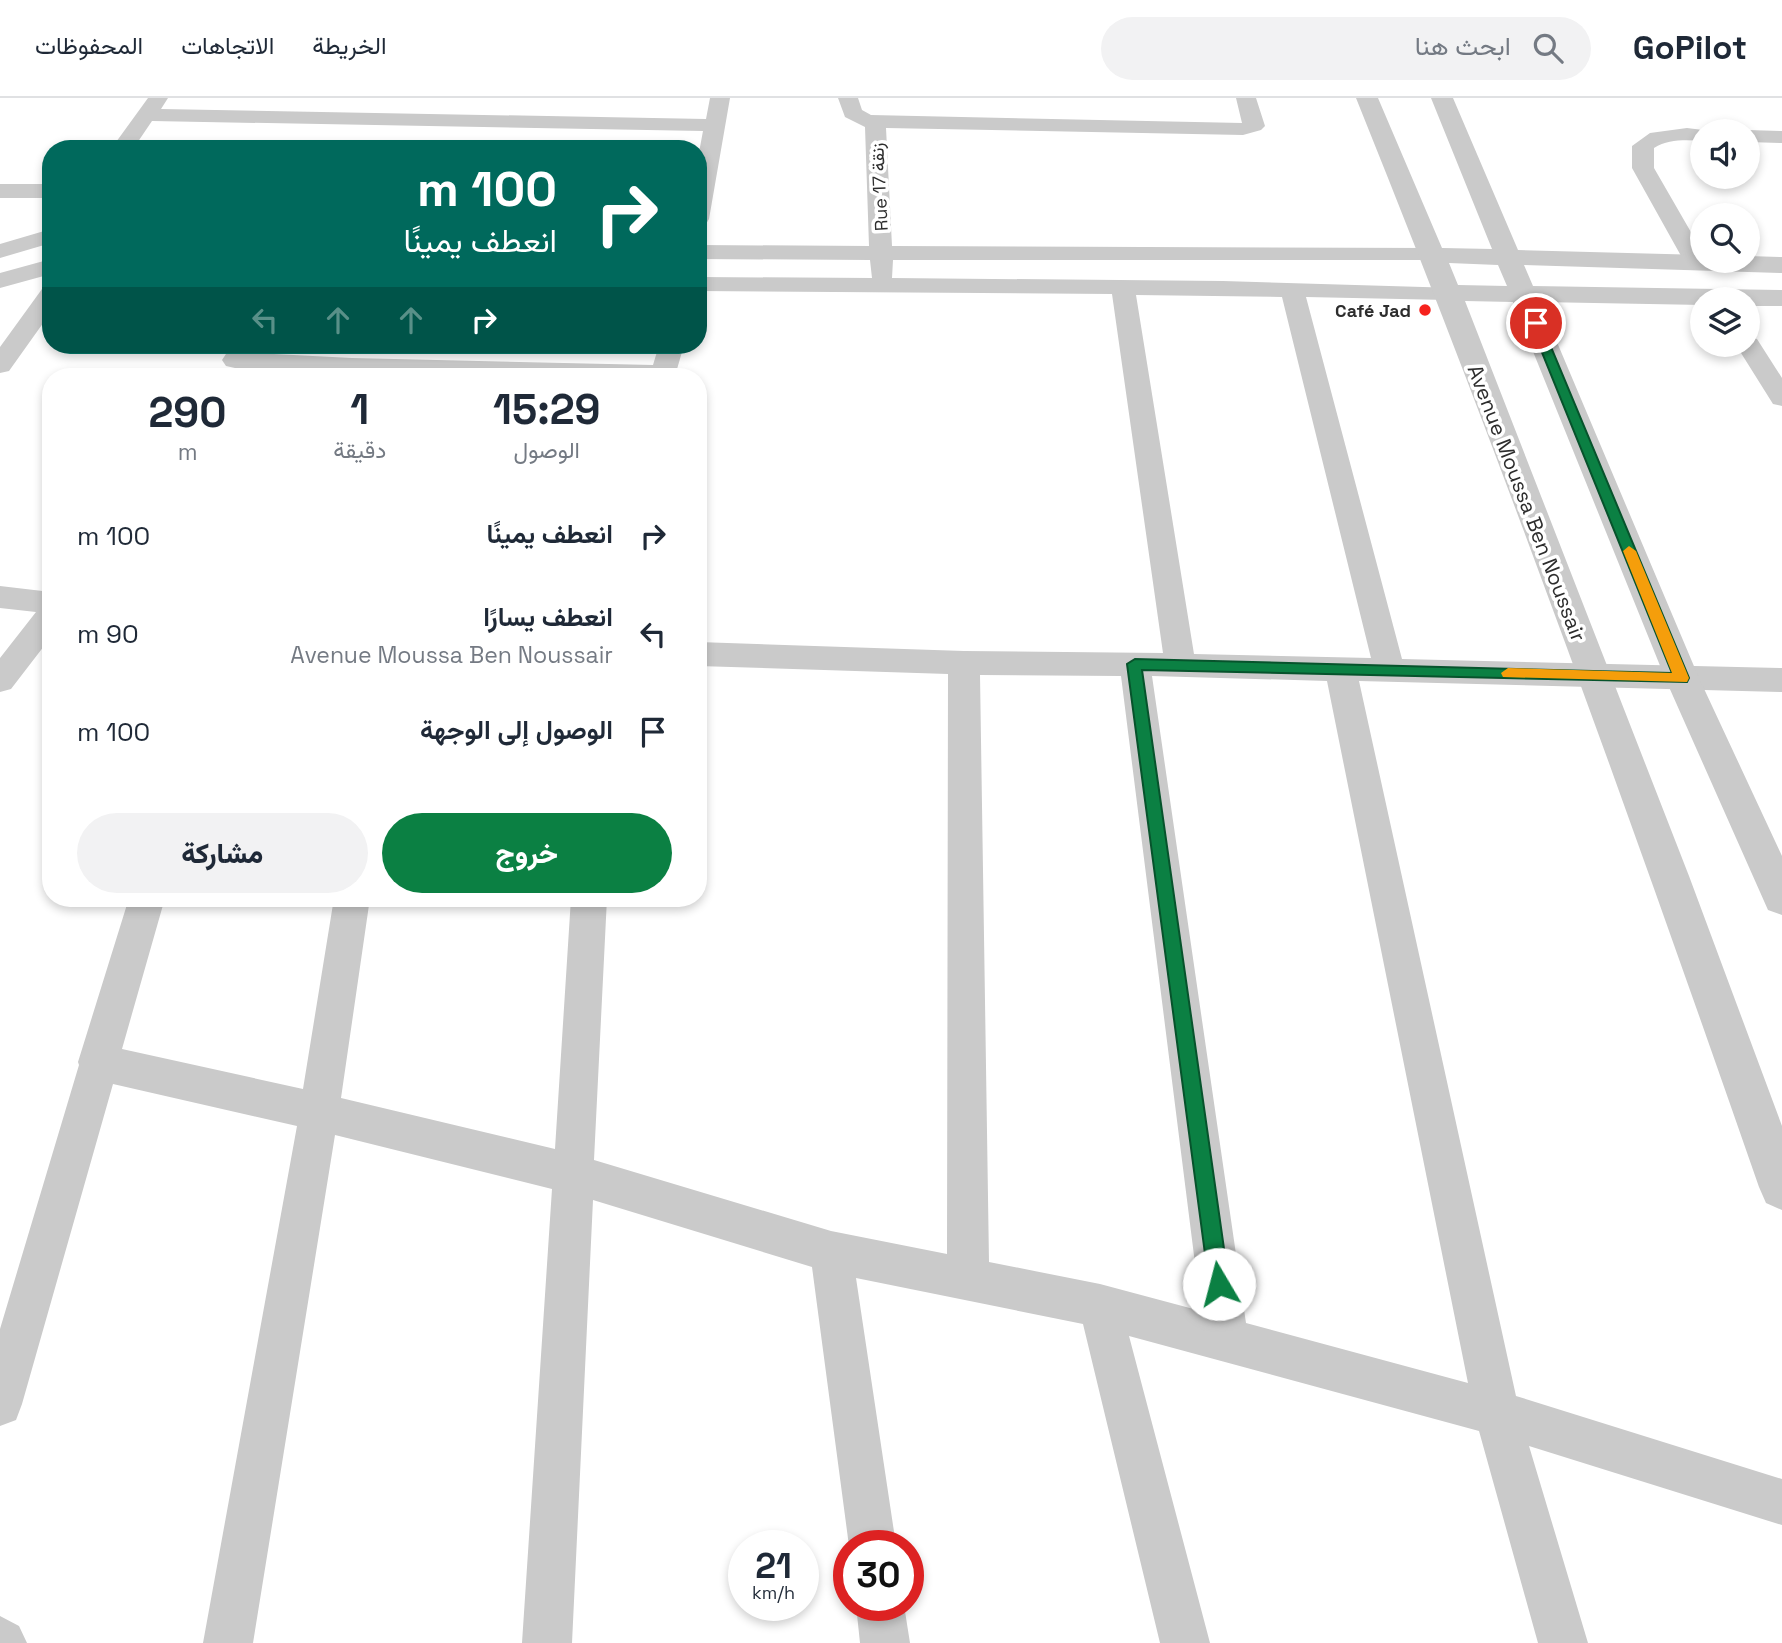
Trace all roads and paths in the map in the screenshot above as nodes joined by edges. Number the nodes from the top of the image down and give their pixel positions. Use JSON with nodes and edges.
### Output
{"nodes":[{"id":1,"x":540,"y":98,"type":"edge"},
{"id":2,"x":720,"y":98,"type":"edge"},
{"id":3,"x":848,"y":98,"type":"edge"},
{"id":4,"x":1246,"y":98,"type":"edge"},
{"id":5,"x":1367,"y":98,"type":"edge"},
{"id":6,"x":1442,"y":98,"type":"edge"},
{"id":7,"x":152,"y":107,"type":"edge"},
{"id":8,"x":871,"y":121,"type":"junction"},
{"id":9,"x":715,"y":125,"type":"junction"},
{"id":10,"x":528,"y":131,"type":"junction"},
{"id":11,"x":1690,"y":135,"type":"edge"},
{"id":12,"x":1760,"y":136,"type":"edge"},
{"id":13,"x":1782,"y":136,"type":"edge"},
{"id":14,"x":128,"y":140,"type":"edge"},
{"id":15,"x":707,"y":169,"type":"edge"},
{"id":16,"x":0,"y":191,"type":"edge"},
{"id":17,"x":42,"y":191,"type":"edge"},
{"id":18,"x":42,"y":239,"type":"edge"},
{"id":19,"x":0,"y":251,"type":"edge"},
{"id":20,"x":1690,"y":251,"type":"edge"},
{"id":21,"x":707,"y":252,"type":"edge"},
{"id":22,"x":882,"y":254,"type":"junction"},
{"id":23,"x":1432,"y":255,"type":"junction"},
{"id":24,"x":1507,"y":258,"type":"junction"},
{"id":25,"x":1690,"y":263,"type":"edge"},
{"id":26,"x":1760,"y":264,"type":"edge"},
{"id":27,"x":1782,"y":265,"type":"edge"},
{"id":28,"x":42,"y":269,"type":"edge"},
{"id":29,"x":0,"y":281,"type":"edge"},
{"id":30,"x":707,"y":284,"type":"edge"},
{"id":31,"x":882,"y":287,"type":"junction"},
{"id":32,"x":1123,"y":289,"type":"junction"},
{"id":33,"x":1292,"y":290,"type":"junction"},
{"id":34,"x":1448,"y":293,"type":"junction"},
{"id":35,"x":1524,"y":296,"type":"junction"},
{"id":36,"x":1760,"y":298,"type":"edge"},
{"id":37,"x":1782,"y":298,"type":"edge"},
{"id":38,"x":1690,"y":299,"type":"edge"},
{"id":39,"x":42,"y":307,"type":"edge"},
{"id":40,"x":1756,"y":357,"type":"edge"},
{"id":41,"x":235,"y":360,"type":"edge"},
{"id":42,"x":0,"y":365,"type":"edge"},
{"id":43,"x":318,"y":368,"type":"edge"},
{"id":44,"x":1782,"y":398,"type":"edge"},
{"id":45,"x":0,"y":597,"type":"edge"},
{"id":46,"x":42,"y":602,"type":"edge"},
{"id":47,"x":42,"y":626,"type":"edge"},
{"id":48,"x":707,"y":654,"type":"edge"},
{"id":49,"x":964,"y":663,"type":"junction"},
{"id":50,"x":1135,"y":664,"type":"junction"},
{"id":51,"x":1181,"y":666,"type":"junction"},
{"id":52,"x":1341,"y":671,"type":"junction"},
{"id":53,"x":1390,"y":671,"type":"junction"},
{"id":54,"x":1592,"y":675,"type":"junction"},
{"id":55,"x":1682,"y":678,"type":"junction"},
{"id":56,"x":0,"y":680,"type":"edge"},
{"id":57,"x":1782,"y":680,"type":"edge"},
{"id":58,"x":1778,"y":879,"type":"edge"},
{"id":59,"x":144,"y":907,"type":"edge"},
{"id":60,"x":351,"y":907,"type":"edge"},
{"id":61,"x":589,"y":907,"type":"edge"},
{"id":62,"x":97,"y":1062,"type":"junction"},
{"id":63,"x":320,"y":1112,"type":"junction"},
{"id":64,"x":574,"y":1174,"type":"junction"},
{"id":65,"x":1782,"y":1187,"type":"edge"},
{"id":66,"x":831,"y":1252,"type":"junction"},
{"id":67,"x":968,"y":1280,"type":"junction"},
{"id":68,"x":1100,"y":1306,"type":"junction"},
{"id":69,"x":1226,"y":1339,"type":"junction"},
{"id":70,"x":0,"y":1404,"type":"edge"},
{"id":71,"x":1497,"y":1413,"type":"junction"},
{"id":72,"x":1782,"y":1502,"type":"edge"},
{"id":73,"x":870,"y":1530,"type":"edge"},
{"id":74,"x":882,"y":1621,"type":"edge"},
{"id":75,"x":229,"y":1643,"type":"edge"},
{"id":76,"x":547,"y":1643,"type":"edge"},
{"id":77,"x":885,"y":1643,"type":"edge"},
{"id":78,"x":1185,"y":1643,"type":"edge"},
{"id":79,"x":1563,"y":1643,"type":"edge"}],
"edges":[{"from":1,"to":10,"type":"street"},
{"from":2,"to":9,"type":"street"},
{"from":3,"to":8,"type":"street","name":"Rue 17 زنقة"},
{"from":4,"to":8,"type":"street"},
{"from":5,"to":23,"type":"street","name":"Avenue Moussa Ben Noussair"},
{"from":6,"to":24,"type":"street"},
{"from":7,"to":10,"type":"street"},
{"from":7,"to":14,"type":"street"},
{"from":8,"to":22,"type":"street","name":"Rue 17 زنقة"},
{"from":9,"to":10,"type":"street"},
{"from":9,"to":15,"type":"street"},
{"from":11,"to":20,"type":"street"},
{"from":12,"to":13,"type":"street"},
{"from":16,"to":17,"type":"street"},
{"from":18,"to":19,"type":"street"},
{"from":21,"to":22,"type":"street"},
{"from":22,"to":23,"type":"street"},
{"from":22,"to":31,"type":"street","name":"Rue 17 زنقة"},
{"from":23,"to":24,"type":"street"},
{"from":23,"to":34,"type":"street","name":"Avenue Moussa Ben Noussair"},
{"from":24,"to":25,"type":"street"},
{"from":24,"to":35,"type":"street"},
{"from":26,"to":27,"type":"street"},
{"from":28,"to":29,"type":"street"},
{"from":30,"to":31,"type":"street"},
{"from":31,"to":32,"type":"street"},
{"from":32,"to":33,"type":"street"},
{"from":32,"to":51,"type":"street"},
{"from":33,"to":34,"type":"street"},
{"from":33,"to":53,"type":"street"},
{"from":34,"to":35,"type":"street"},
{"from":34,"to":54,"type":"street","name":"Avenue Moussa Ben Noussair"},
{"from":35,"to":38,"type":"street"},
{"from":35,"to":55,"type":"street"},
{"from":36,"to":37,"type":"street"},
{"from":39,"to":42,"type":"street"},
{"from":40,"to":44,"type":"street"},
{"from":41,"to":43,"type":"street"},
{"from":45,"to":46,"type":"street"},
{"from":47,"to":56,"type":"street"},
{"from":48,"to":49,"type":"street"},
{"from":49,"to":50,"type":"street"},
{"from":49,"to":67,"type":"street"},
{"from":50,"to":51,"type":"street"},
{"from":50,"to":69,"type":"street"},
{"from":51,"to":52,"type":"street"},
{"from":52,"to":53,"type":"street"},
{"from":52,"to":71,"type":"street"},
{"from":53,"to":54,"type":"street"},
{"from":54,"to":55,"type":"street"},
{"from":54,"to":65,"type":"street","name":"Avenue Moussa Ben Noussair"},
{"from":55,"to":57,"type":"street"},
{"from":55,"to":58,"type":"street"},
{"from":59,"to":62,"type":"street"},
{"from":60,"to":63,"type":"street"},
{"from":61,"to":64,"type":"street"},
{"from":62,"to":63,"type":"street"},
{"from":62,"to":70,"type":"street"},
{"from":63,"to":64,"type":"street"},
{"from":63,"to":75,"type":"street"},
{"from":64,"to":66,"type":"street"},
{"from":64,"to":76,"type":"street"},
{"from":66,"to":67,"type":"street"},
{"from":66,"to":73,"type":"street"},
{"from":67,"to":68,"type":"street"},
{"from":68,"to":69,"type":"street"},
{"from":68,"to":78,"type":"street"},
{"from":69,"to":71,"type":"street"},
{"from":71,"to":72,"type":"street"},
{"from":71,"to":79,"type":"street"},
{"from":74,"to":77,"type":"street"}]}
